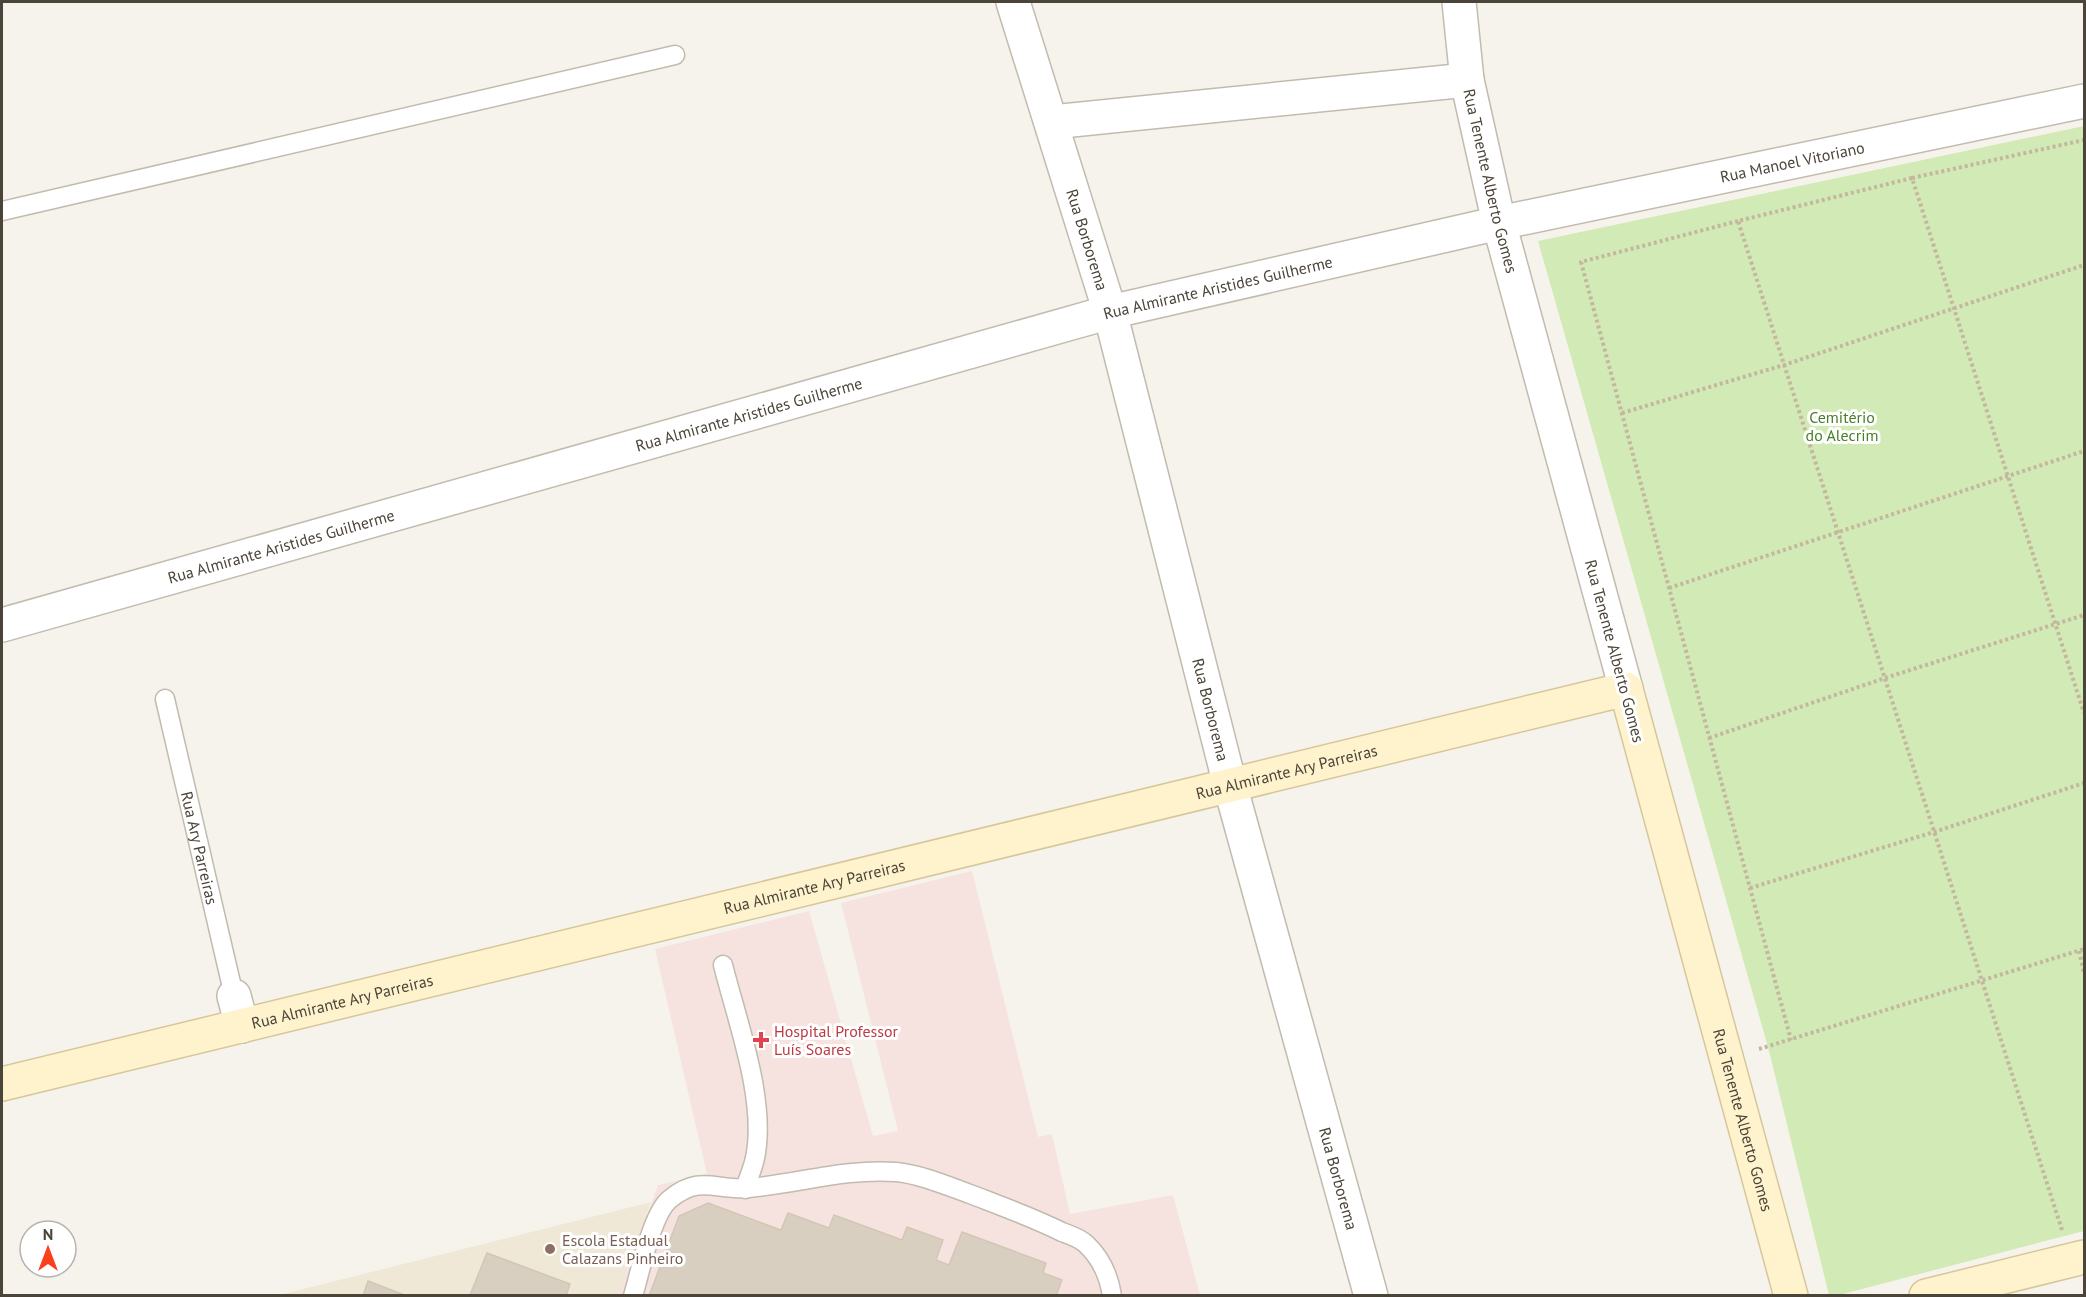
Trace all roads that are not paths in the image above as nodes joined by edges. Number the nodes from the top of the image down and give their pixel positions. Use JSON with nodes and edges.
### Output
{"nodes":[{"id":1,"x":1013,"y":2,"type":"edge"},
{"id":2,"x":1459,"y":2,"type":"edge"},
{"id":3,"x":675,"y":55,"type":"dead end"},
{"id":4,"x":1467,"y":80,"type":"junction"},
{"id":5,"x":2085,"y":101,"type":"edge"},
{"id":6,"x":1052,"y":122,"type":"junction"},
{"id":7,"x":2,"y":211,"type":"edge"},
{"id":8,"x":1499,"y":223,"type":"junction"},
{"id":9,"x":1110,"y":312,"type":"junction"},
{"id":10,"x":2,"y":625,"type":"edge"},
{"id":11,"x":1626,"y":689,"type":"junction"},
{"id":12,"x":165,"y":699,"type":"dead end"},
{"id":13,"x":1230,"y":785,"type":"junction"},
{"id":14,"x":723,"y":965,"type":"dead end"},
{"id":15,"x":238,"y":1011,"type":"junction"},
{"id":16,"x":2,"y":1084,"type":"edge"},
{"id":17,"x":745,"y":1189,"type":"junction"},
{"id":18,"x":2074,"y":1247,"type":"edge"},
{"id":19,"x":633,"y":1296,"type":"edge"},
{"id":20,"x":1113,"y":1296,"type":"edge"},
{"id":21,"x":1371,"y":1296,"type":"edge"},
{"id":22,"x":1791,"y":1296,"type":"edge"},
{"id":23,"x":1926,"y":1296,"type":"edge"}],
"edges":[{"from":1,"to":6,"type":"street","name":"Rua Borborema"},
{"from":2,"to":4,"type":"street","name":"Rua Tenente Alberto Gomes"},
{"from":3,"to":7,"type":"lane"},
{"from":4,"to":6,"type":"street"},
{"from":4,"to":8,"type":"street","name":"Rua Tenente Alberto Gomes"},
{"from":5,"to":8,"type":"street","name":"Rua Manoel Vitoriano"},
{"from":6,"to":9,"type":"street","name":"Rua Borborema"},
{"from":8,"to":9,"type":"street","name":"Rua Almirante Aristides Guilherme"},
{"from":8,"to":11,"type":"street","name":"Rua Tenente Alberto Gomes"},
{"from":9,"to":10,"type":"street","name":"Rua Almirante Aristides Guilherme"},
{"from":9,"to":13,"type":"street","name":"Rua Borborema"},
{"from":11,"to":13,"type":"main road","name":"Rua Almirante Ary Parreiras"},
{"from":11,"to":22,"type":"main road","name":"Rua Tenente Alberto Gomes"},
{"from":12,"to":15,"type":"lane","name":"Rua Ary Parreiras"},
{"from":13,"to":15,"type":"main road","name":"Rua Almirante Ary Parreiras"},
{"from":13,"to":21,"type":"street","name":"Rua Borborema"},
{"from":14,"to":17,"type":"lane"},
{"from":15,"to":16,"type":"main road","name":"Rua Almirante Ary Parreiras"},
{"from":17,"to":19,"type":"lane"},
{"from":17,"to":20,"type":"lane"},
{"from":18,"to":23,"type":"main road"}]}
